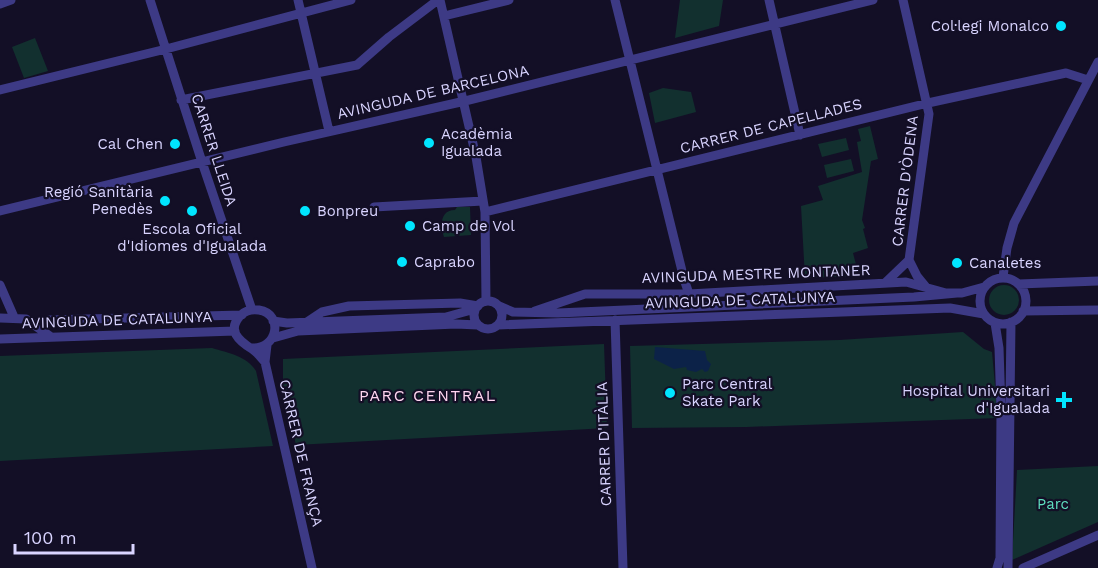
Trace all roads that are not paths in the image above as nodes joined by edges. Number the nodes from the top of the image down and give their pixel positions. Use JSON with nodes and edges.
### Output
{"nodes":[{"id":1,"x":11,"y":0,"type":"edge"},
{"id":2,"x":150,"y":0,"type":"edge"},
{"id":3,"x":298,"y":0,"type":"edge"},
{"id":4,"x":351,"y":0,"type":"edge"},
{"id":5,"x":439,"y":0,"type":"edge"},
{"id":6,"x":508,"y":0,"type":"edge"},
{"id":7,"x":615,"y":0,"type":"edge"},
{"id":8,"x":769,"y":0,"type":"edge"},
{"id":9,"x":873,"y":0,"type":"edge"},
{"id":10,"x":903,"y":0,"type":"edge"},
{"id":11,"x":0,"y":4,"type":"edge"},
{"id":12,"x":301,"y":12,"type":"junction"},
{"id":13,"x":444,"y":16,"type":"junction"},
{"id":14,"x":774,"y":24,"type":"junction"},
{"id":15,"x":166,"y":49,"type":"junction"},
{"id":16,"x":631,"y":60,"type":"junction"},
{"id":17,"x":1098,"y":62,"type":"edge"},
{"id":18,"x":314,"y":72,"type":"junction"},
{"id":19,"x":1066,"y":73,"type":"junction"},
{"id":20,"x":1088,"y":80,"type":"junction"},
{"id":21,"x":0,"y":90,"type":"edge"},
{"id":22,"x":1081,"y":94,"type":"junction"},
{"id":23,"x":181,"y":100,"type":"junction"},
{"id":24,"x":465,"y":101,"type":"junction"},
{"id":25,"x":928,"y":103,"type":"junction"},
{"id":26,"x":329,"y":131,"type":"junction"},
{"id":27,"x":800,"y":135,"type":"junction"},
{"id":28,"x":202,"y":162,"type":"junction"},
{"id":29,"x":657,"y":170,"type":"junction"},
{"id":30,"x":483,"y":201,"type":"junction"},
{"id":31,"x":374,"y":207,"type":"dead end"},
{"id":32,"x":0,"y":211,"type":"edge"},
{"id":33,"x":484,"y":212,"type":"junction"},
{"id":34,"x":909,"y":260,"type":"junction"},
{"id":35,"x":1003,"y":277,"type":"junction"},
{"id":36,"x":1098,"y":281,"type":"edge"},
{"id":37,"x":885,"y":283,"type":"junction"},
{"id":38,"x":1019,"y":284,"type":"junction"},
{"id":39,"x":0,"y":285,"type":"edge"},
{"id":40,"x":984,"y":287,"type":"junction"},
{"id":41,"x":928,"y":289,"type":"junction"},
{"id":42,"x":957,"y":293,"type":"junction"},
{"id":43,"x":689,"y":294,"type":"junction"},
{"id":44,"x":480,"y":306,"type":"junction"},
{"id":45,"x":499,"y":306,"type":"junction"},
{"id":46,"x":252,"y":310,"type":"junction"},
{"id":47,"x":1098,"y":310,"type":"edge"},
{"id":48,"x":1023,"y":311,"type":"junction"},
{"id":49,"x":530,"y":313,"type":"junction"},
{"id":50,"x":984,"y":314,"type":"junction"},
{"id":51,"x":242,"y":315,"type":"junction"},
{"id":52,"x":14,"y":317,"type":"junction"},
{"id":53,"x":0,"y":318,"type":"edge"},
{"id":54,"x":615,"y":320,"type":"junction"},
{"id":55,"x":273,"y":321,"type":"junction"},
{"id":56,"x":307,"y":322,"type":"junction"},
{"id":57,"x":1011,"y":322,"type":"junction"},
{"id":58,"x":995,"y":323,"type":"junction"},
{"id":59,"x":33,"y":325,"type":"junction"},
{"id":60,"x":478,"y":325,"type":"junction"},
{"id":61,"x":498,"y":325,"type":"junction"},
{"id":62,"x":236,"y":331,"type":"junction"},
{"id":63,"x":51,"y":337,"type":"junction"},
{"id":64,"x":4,"y":339,"type":"edge"},
{"id":65,"x":270,"y":341,"type":"junction"},
{"id":66,"x":251,"y":348,"type":"junction"},
{"id":67,"x":265,"y":362,"type":"junction"},
{"id":68,"x":1098,"y":535,"type":"edge"},
{"id":69,"x":312,"y":568,"type":"edge"},
{"id":70,"x":623,"y":568,"type":"edge"},
{"id":71,"x":997,"y":568,"type":"edge"},
{"id":72,"x":1008,"y":568,"type":"edge"},
{"id":73,"x":1023,"y":568,"type":"edge"}],
"edges":[{"from":1,"to":11,"type":"street"},
{"from":2,"to":15,"type":"street","name":"CARRER LLEIDA"},
{"from":3,"to":12,"type":"street"},
{"from":4,"to":12,"type":"street"},
{"from":5,"to":13,"type":"street"},
{"from":5,"to":18,"type":"street"},
{"from":6,"to":13,"type":"street"},
{"from":7,"to":16,"type":"street"},
{"from":8,"to":14,"type":"street"},
{"from":9,"to":14,"type":"street","name":"AVINGUDA DE BARCELONA"},
{"from":10,"to":25,"type":"street","name":"CARRER D'ÒDENA"},
{"from":12,"to":15,"type":"street"},
{"from":12,"to":18,"type":"street"},
{"from":13,"to":24,"type":"street"},
{"from":14,"to":16,"type":"street","name":"AVINGUDA DE BARCELONA"},
{"from":14,"to":27,"type":"street"},
{"from":15,"to":21,"type":"street"},
{"from":15,"to":23,"type":"street","name":"CARRER LLEIDA"},
{"from":16,"to":24,"type":"street","name":"AVINGUDA DE BARCELONA"},
{"from":16,"to":29,"type":"street"},
{"from":17,"to":20,"type":"street"},
{"from":18,"to":23,"type":"street"},
{"from":18,"to":26,"type":"street"},
{"from":19,"to":20,"type":"street","name":"CARRER DE CAPELLADES"},
{"from":19,"to":22,"type":"street"},
{"from":19,"to":25,"type":"street","name":"CARRER DE CAPELLADES"},
{"from":20,"to":22,"type":"street"},
{"from":22,"to":35,"type":"street"},
{"from":23,"to":28,"type":"street","name":"CARRER LLEIDA"},
{"from":24,"to":26,"type":"street","name":"AVINGUDA DE BARCELONA"},
{"from":24,"to":30,"type":"street"},
{"from":25,"to":27,"type":"street","name":"CARRER DE CAPELLADES"},
{"from":25,"to":34,"type":"street","name":"CARRER D'ÒDENA"},
{"from":26,"to":28,"type":"street","name":"AVINGUDA DE BARCELONA"},
{"from":27,"to":29,"type":"street","name":"CARRER DE CAPELLADES"},
{"from":28,"to":32,"type":"street","name":"AVINGUDA DE BARCELONA"},
{"from":28,"to":46,"type":"street","name":"CARRER LLEIDA"},
{"from":29,"to":33,"type":"street","name":"CARRER DE CAPELLADES"},
{"from":29,"to":43,"type":"street"},
{"from":30,"to":31,"type":"street"},
{"from":30,"to":33,"type":"street"},
{"from":33,"to":44,"type":"street"},
{"from":34,"to":37,"type":"street","name":"CARRER D'ÒDENA"},
{"from":34,"to":41,"type":"street","name":"CARRER D'ÒDENA"},
{"from":35,"to":38,"type":"street"},
{"from":35,"to":40,"type":"street"},
{"from":36,"to":38,"type":"street"},
{"from":37,"to":41,"type":"street","name":"AVINGUDA MESTRE MONTANER"},
{"from":37,"to":43,"type":"street","name":"AVINGUDA MESTRE MONTANER"},
{"from":38,"to":48,"type":"street"},
{"from":39,"to":52,"type":"street"},
{"from":40,"to":42,"type":"street","name":"AVINGUDA MESTRE MONTANER"},
{"from":40,"to":50,"type":"street"},
{"from":41,"to":42,"type":"street","name":"AVINGUDA MESTRE MONTANER"},
{"from":42,"to":49,"type":"street","name":"AVINGUDA DE CATALUNYA"},
{"from":43,"to":49,"type":"street","name":"AVINGUDA MESTRE MONTANER"},
{"from":44,"to":45,"type":"street"},
{"from":44,"to":56,"type":"street"},
{"from":44,"to":56,"type":"street"},
{"from":44,"to":60,"type":"street"},
{"from":45,"to":49,"type":"street","name":"AVINGUDA DE CATALUNYA"},
{"from":45,"to":61,"type":"street"},
{"from":46,"to":51,"type":"street"},
{"from":46,"to":55,"type":"street"},
{"from":47,"to":48,"type":"street"},
{"from":48,"to":57,"type":"street"},
{"from":50,"to":54,"type":"street","name":"AVINGUDA DE CATALUNYA"},
{"from":50,"to":58,"type":"street"},
{"from":51,"to":59,"type":"street"},
{"from":51,"to":62,"type":"street"},
{"from":52,"to":53,"type":"street"},
{"from":52,"to":59,"type":"street"},
{"from":54,"to":61,"type":"street","name":"AVINGUDA DE CATALUNYA"},
{"from":54,"to":70,"type":"street","name":"CARRER D'ITÀLIA"},
{"from":55,"to":56,"type":"street"},
{"from":55,"to":65,"type":"street"},
{"from":57,"to":58,"type":"street"},
{"from":57,"to":72,"type":"street"},
{"from":58,"to":71,"type":"street"},
{"from":59,"to":63,"type":"street"},
{"from":59,"to":64,"type":"street"},
{"from":60,"to":61,"type":"street"},
{"from":60,"to":65,"type":"street"},
{"from":62,"to":63,"type":"street","name":"AVINGUDA DE CATALUNYA"},
{"from":62,"to":66,"type":"street"},
{"from":63,"to":64,"type":"street","name":"AVINGUDA DE CATALUNYA"},
{"from":65,"to":66,"type":"street"},
{"from":65,"to":67,"type":"street","name":"CARRER DE FRANÇA"},
{"from":66,"to":67,"type":"street"},
{"from":67,"to":69,"type":"street","name":"CARRER DE FRANÇA"},
{"from":68,"to":73,"type":"street"}]}
